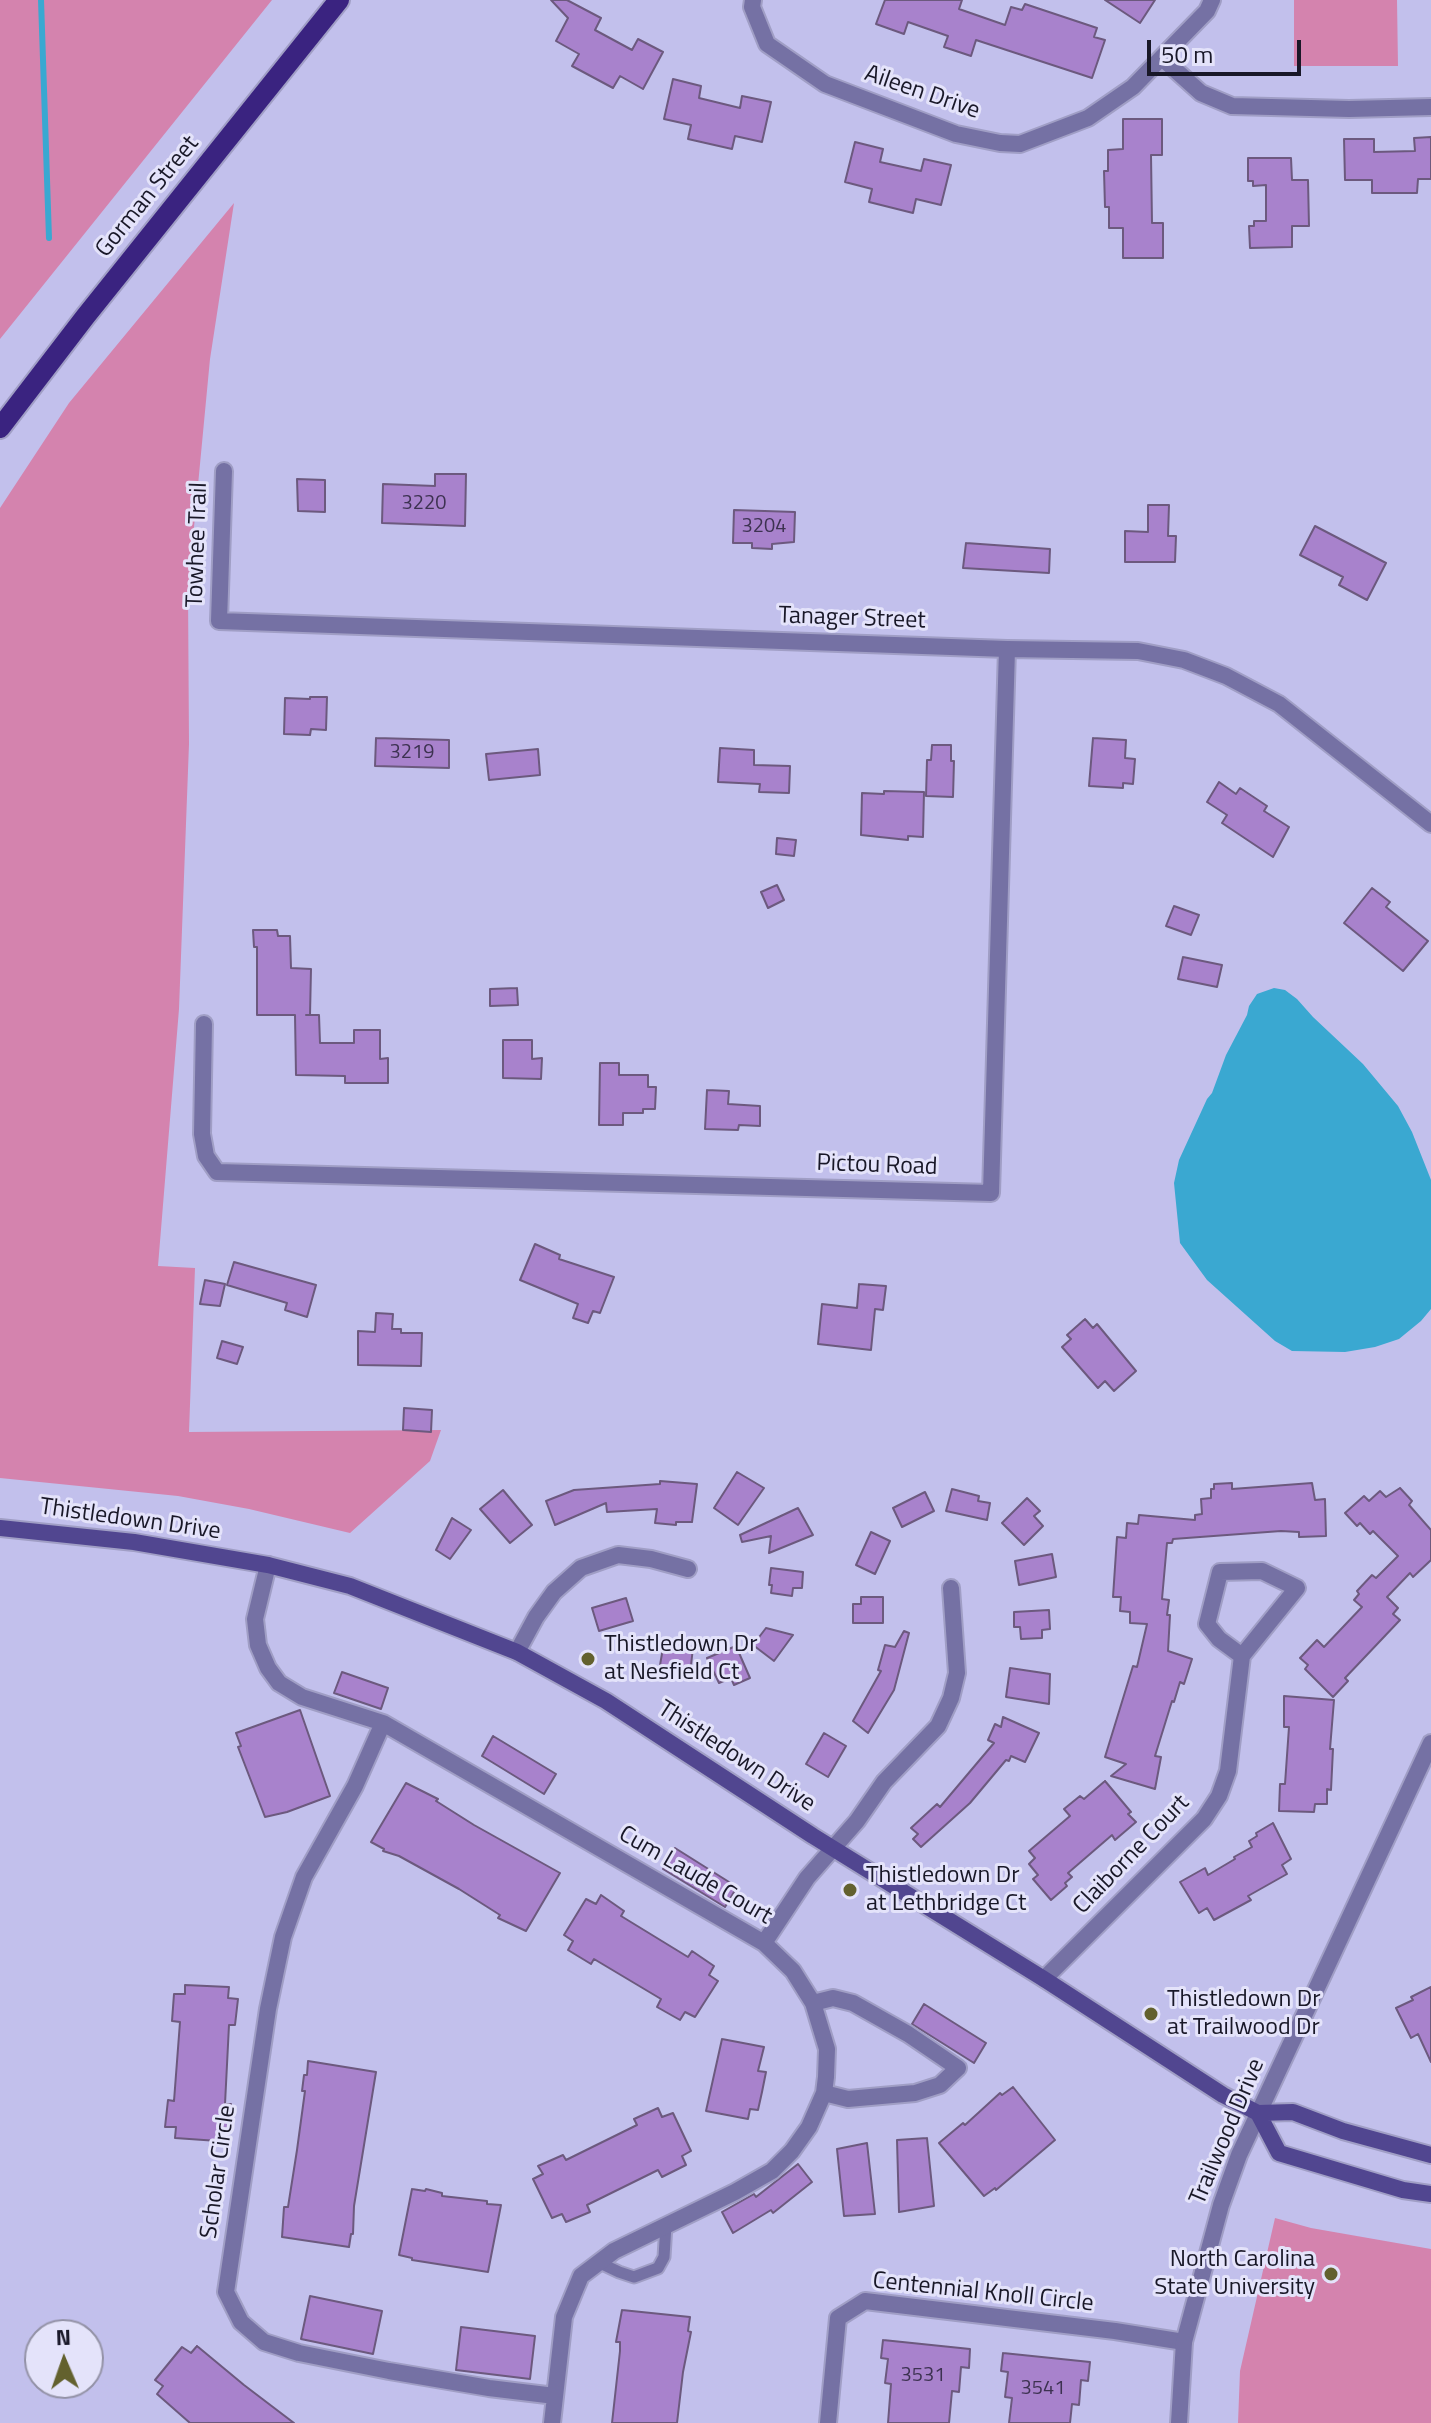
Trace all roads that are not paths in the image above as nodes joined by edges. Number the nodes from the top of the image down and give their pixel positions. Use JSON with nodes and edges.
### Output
{"nodes":[{"id":1,"x":339,"y":0,"type":"edge"},
{"id":2,"x":753,"y":0,"type":"edge"},
{"id":3,"x":1212,"y":0,"type":"edge"},
{"id":4,"x":1162,"y":58,"type":"junction"},
{"id":5,"x":1431,"y":107,"type":"edge"},
{"id":6,"x":0,"y":428,"type":"edge"},
{"id":7,"x":224,"y":471,"type":"dead end"},
{"id":8,"x":219,"y":621,"type":"joint"},
{"id":9,"x":1007,"y":649,"type":"junction"},
{"id":10,"x":1431,"y":824,"type":"edge"},
{"id":11,"x":204,"y":1024,"type":"dead end"},
{"id":12,"x":0,"y":1528,"type":"edge"},
{"id":13,"x":268,"y":1565,"type":"junction"},
{"id":14,"x":688,"y":1569,"type":"dead end"},
{"id":15,"x":951,"y":1588,"type":"dead end"},
{"id":16,"x":517,"y":1652,"type":"junction"},
{"id":17,"x":1242,"y":1656,"type":"junction"},
{"id":18,"x":383,"y":1723,"type":"junction"},
{"id":19,"x":1431,"y":1743,"type":"edge"},
{"id":20,"x":835,"y":1849,"type":"junction"},
{"id":21,"x":764,"y":1943,"type":"junction"},
{"id":22,"x":1044,"y":1979,"type":"junction"},
{"id":23,"x":813,"y":2003,"type":"junction"},
{"id":24,"x":824,"y":2093,"type":"junction"},
{"id":25,"x":1258,"y":2113,"type":"junction"},
{"id":26,"x":1431,"y":2155,"type":"edge"},
{"id":27,"x":1431,"y":2194,"type":"edge"},
{"id":28,"x":666,"y":2225,"type":"junction"},
{"id":29,"x":598,"y":2262,"type":"junction"},
{"id":30,"x":1184,"y":2342,"type":"junction"},
{"id":31,"x":555,"y":2396,"type":"junction"},
{"id":32,"x":552,"y":2423,"type":"edge"},
{"id":33,"x":828,"y":2423,"type":"edge"},
{"id":34,"x":1179,"y":2423,"type":"edge"}],
"edges":[{"from":1,"to":6,"type":"main road","name":"Gorman Street"},
{"from":2,"to":4,"type":"street","name":"Aileen Drive"},
{"from":3,"to":4,"type":"street","name":"Aileen Drive"},
{"from":4,"to":5,"type":"street"},
{"from":7,"to":8,"type":"street","name":"Towhee Trail"},
{"from":8,"to":9,"type":"street","name":"Tanager Street"},
{"from":9,"to":10,"type":"street","name":"Tanager Street"},
{"from":9,"to":11,"type":"street","name":"Pictou Road"},
{"from":12,"to":13,"type":"main road","name":"Thistledown Drive"},
{"from":13,"to":16,"type":"main road","name":"Thistledown Drive"},
{"from":13,"to":18,"type":"street","name":"Cum Laude Court"},
{"from":14,"to":16,"type":"street"},
{"from":15,"to":20,"type":"street"},
{"from":16,"to":20,"type":"main road","name":"Thistledown Drive"},
{"from":17,"to":17,"type":"street"},
{"from":17,"to":22,"type":"street","name":"Claiborne Court"},
{"from":18,"to":21,"type":"street","name":"Cum Laude Court"},
{"from":18,"to":31,"type":"street","name":"Scholar Circle"},
{"from":19,"to":25,"type":"street","name":"Trailwood Drive"},
{"from":20,"to":21,"type":"street"},
{"from":20,"to":22,"type":"main road","name":"Thistledown Drive"},
{"from":21,"to":23,"type":"street","name":"Cum Laude Court"},
{"from":22,"to":25,"type":"main road","name":"Thistledown Drive"},
{"from":23,"to":24,"type":"street","name":"Cum Laude Court"},
{"from":23,"to":24,"type":"street"},
{"from":24,"to":28,"type":"street","name":"Cum Laude Court"},
{"from":25,"to":26,"type":"main road"},
{"from":25,"to":27,"type":"main road"},
{"from":25,"to":30,"type":"street","name":"Trailwood Drive"},
{"from":28,"to":29,"type":"street","name":"Cum Laude Court"},
{"from":28,"to":29,"type":"lane"},
{"from":29,"to":31,"type":"street","name":"Cum Laude Court"},
{"from":30,"to":33,"type":"street","name":"Centennial Knoll Circle"},
{"from":30,"to":34,"type":"street","name":"Trailwood Drive"},
{"from":31,"to":32,"type":"street","name":"Cum Laude Court"}]}
